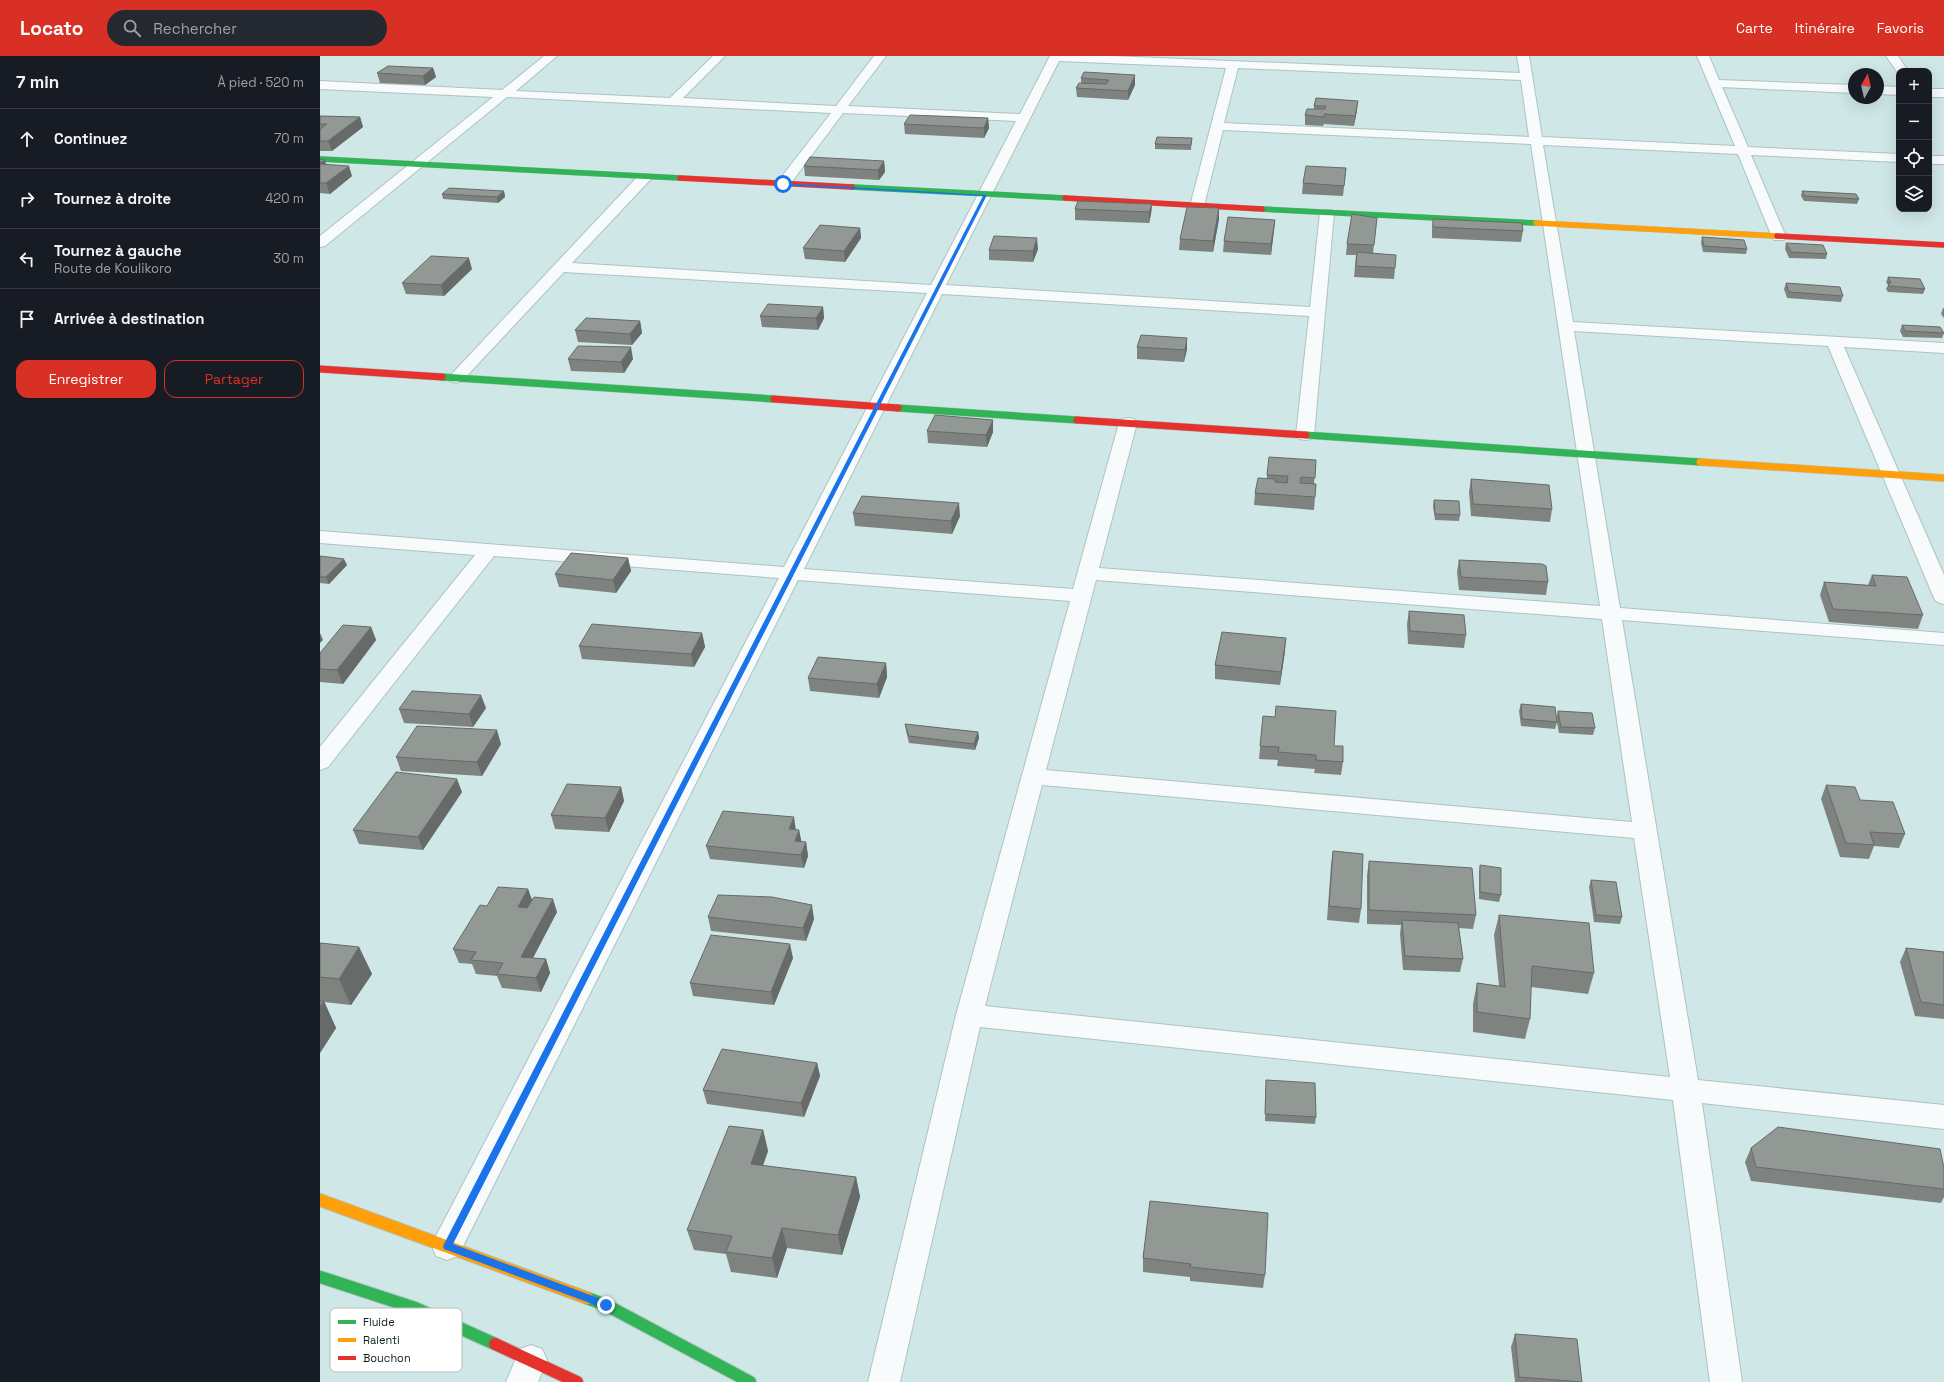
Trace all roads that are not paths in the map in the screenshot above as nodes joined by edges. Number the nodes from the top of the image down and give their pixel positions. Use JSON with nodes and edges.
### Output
{"nodes":[{"id":1,"x":551,"y":56,"type":"edge"},
{"id":2,"x":719,"y":56,"type":"edge"},
{"id":3,"x":880,"y":56,"type":"edge"},
{"id":4,"x":1056,"y":56,"type":"edge"},
{"id":5,"x":1523,"y":56,"type":"edge"},
{"id":6,"x":1704,"y":56,"type":"edge"},
{"id":7,"x":1892,"y":56,"type":"edge"},
{"id":8,"x":1233,"y":64,"type":"junction"},
{"id":9,"x":1900,"y":68,"type":"edge"},
{"id":10,"x":1526,"y":77,"type":"junction"},
{"id":11,"x":1715,"y":83,"type":"junction"},
{"id":12,"x":320,"y":85,"type":"edge"},
{"id":13,"x":1848,"y":89,"type":"edge"},
{"id":14,"x":1884,"y":90,"type":"edge"},
{"id":15,"x":1896,"y":91,"type":"edge"},
{"id":16,"x":1932,"y":93,"type":"edge"},
{"id":17,"x":1944,"y":93,"type":"edge"},
{"id":18,"x":505,"y":94,"type":"junction"},
{"id":19,"x":673,"y":102,"type":"junction"},
{"id":20,"x":839,"y":110,"type":"junction"},
{"id":21,"x":1024,"y":118,"type":"junction"},
{"id":22,"x":1218,"y":126,"type":"junction"},
{"id":23,"x":1536,"y":141,"type":"junction"},
{"id":24,"x":1743,"y":151,"type":"junction"},
{"id":25,"x":1896,"y":158,"type":"edge"},
{"id":26,"x":320,"y":160,"type":"edge"},
{"id":27,"x":1932,"y":160,"type":"edge"},
{"id":28,"x":1944,"y":160,"type":"edge"},
{"id":29,"x":417,"y":164,"type":"junction"},
{"id":30,"x":646,"y":177,"type":"junction"},
{"id":31,"x":783,"y":184,"type":"junction"},
{"id":32,"x":985,"y":195,"type":"junction"},
{"id":33,"x":1197,"y":206,"type":"junction"},
{"id":34,"x":1327,"y":213,"type":"junction"},
{"id":35,"x":1549,"y":224,"type":"junction"},
{"id":36,"x":1779,"y":237,"type":"junction"},
{"id":37,"x":320,"y":243,"type":"edge"},
{"id":38,"x":1944,"y":245,"type":"edge"},
{"id":39,"x":560,"y":267,"type":"junction"},
{"id":40,"x":936,"y":289,"type":"junction"},
{"id":41,"x":1317,"y":312,"type":"junction"},
{"id":42,"x":1565,"y":326,"type":"junction"},
{"id":43,"x":1834,"y":342,"type":"junction"},
{"id":44,"x":1944,"y":348,"type":"edge"},
{"id":45,"x":320,"y":369,"type":"edge"},
{"id":46,"x":456,"y":378,"type":"junction"},
{"id":47,"x":877,"y":407,"type":"junction"},
{"id":48,"x":1128,"y":423,"type":"junction"},
{"id":49,"x":1305,"y":435,"type":"junction"},
{"id":50,"x":1585,"y":454,"type":"junction"},
{"id":51,"x":1891,"y":474,"type":"junction"},
{"id":52,"x":1944,"y":478,"type":"edge"},
{"id":53,"x":320,"y":537,"type":"edge"},
{"id":54,"x":489,"y":550,"type":"junction"},
{"id":55,"x":1087,"y":573,"type":"junction"},
{"id":56,"x":791,"y":574,"type":"junction"},
{"id":57,"x":1081,"y":596,"type":"junction"},
{"id":58,"x":1944,"y":598,"type":"edge"},
{"id":59,"x":1611,"y":613,"type":"junction"},
{"id":60,"x":1944,"y":639,"type":"edge"},
{"id":61,"x":330,"y":736,"type":"edge"},
{"id":62,"x":320,"y":762,"type":"edge"},
{"id":63,"x":1033,"y":776,"type":"junction"},
{"id":64,"x":1645,"y":831,"type":"junction"},
{"id":65,"x":969,"y":1015,"type":"junction"},
{"id":66,"x":1686,"y":1090,"type":"junction"},
{"id":67,"x":1944,"y":1117,"type":"edge"},
{"id":68,"x":320,"y":1200,"type":"edge"},
{"id":69,"x":447,"y":1246,"type":"junction"},
{"id":70,"x":320,"y":1277,"type":"edge"},
{"id":71,"x":415,"y":1308,"type":"edge"},
{"id":72,"x":462,"y":1334,"type":"edge"},
{"id":73,"x":527,"y":1371,"type":"edge"},
{"id":74,"x":577,"y":1382,"type":"edge"},
{"id":75,"x":750,"y":1382,"type":"edge"},
{"id":76,"x":884,"y":1382,"type":"edge"},
{"id":77,"x":1726,"y":1382,"type":"edge"}],
"edges":[{"from":1,"to":18,"type":"street"},
{"from":2,"to":19,"type":"street"},
{"from":3,"to":20,"type":"street"},
{"from":4,"to":8,"type":"street"},
{"from":4,"to":21,"type":"street"},
{"from":5,"to":10,"type":"street"},
{"from":6,"to":11,"type":"street"},
{"from":7,"to":9,"type":"street"},
{"from":8,"to":10,"type":"street"},
{"from":8,"to":22,"type":"street"},
{"from":10,"to":23,"type":"street"},
{"from":11,"to":13,"type":"street"},
{"from":11,"to":24,"type":"street"},
{"from":12,"to":18,"type":"street"},
{"from":14,"to":15,"type":"street"},
{"from":16,"to":17,"type":"street"},
{"from":18,"to":19,"type":"street"},
{"from":18,"to":29,"type":"street"},
{"from":19,"to":20,"type":"street"},
{"from":20,"to":21,"type":"street"},
{"from":20,"to":31,"type":"street"},
{"from":21,"to":32,"type":"street"},
{"from":22,"to":23,"type":"street"},
{"from":22,"to":33,"type":"street"},
{"from":23,"to":24,"type":"street"},
{"from":23,"to":35,"type":"street"},
{"from":24,"to":25,"type":"street"},
{"from":24,"to":36,"type":"street"},
{"from":26,"to":29,"type":"street"},
{"from":27,"to":28,"type":"street"},
{"from":29,"to":30,"type":"street"},
{"from":29,"to":37,"type":"street"},
{"from":30,"to":31,"type":"street"},
{"from":30,"to":39,"type":"street"},
{"from":31,"to":32,"type":"street"},
{"from":32,"to":33,"type":"street"},
{"from":32,"to":40,"type":"street"},
{"from":33,"to":34,"type":"street"},
{"from":34,"to":35,"type":"street"},
{"from":34,"to":41,"type":"street"},
{"from":35,"to":36,"type":"street"},
{"from":35,"to":42,"type":"street"},
{"from":36,"to":38,"type":"street"},
{"from":39,"to":40,"type":"street"},
{"from":39,"to":46,"type":"street"},
{"from":40,"to":41,"type":"street"},
{"from":40,"to":47,"type":"street"},
{"from":41,"to":49,"type":"street"},
{"from":42,"to":43,"type":"street"},
{"from":42,"to":50,"type":"street"},
{"from":43,"to":44,"type":"street"},
{"from":43,"to":51,"type":"street"},
{"from":45,"to":46,"type":"street"},
{"from":46,"to":47,"type":"street"},
{"from":47,"to":48,"type":"street"},
{"from":47,"to":56,"type":"street"},
{"from":48,"to":49,"type":"street"},
{"from":48,"to":55,"type":"street"},
{"from":49,"to":50,"type":"street"},
{"from":50,"to":51,"type":"street"},
{"from":50,"to":59,"type":"street"},
{"from":51,"to":52,"type":"street"},
{"from":51,"to":58,"type":"street"},
{"from":53,"to":54,"type":"street"},
{"from":54,"to":56,"type":"street"},
{"from":54,"to":61,"type":"street"},
{"from":55,"to":57,"type":"street"},
{"from":55,"to":59,"type":"street"},
{"from":56,"to":57,"type":"street"},
{"from":56,"to":69,"type":"street"},
{"from":57,"to":63,"type":"street"},
{"from":59,"to":60,"type":"street"},
{"from":59,"to":64,"type":"street"},
{"from":61,"to":62,"type":"street"},
{"from":63,"to":64,"type":"street"},
{"from":63,"to":65,"type":"street"},
{"from":64,"to":66,"type":"street"},
{"from":65,"to":66,"type":"street"},
{"from":65,"to":76,"type":"street"},
{"from":66,"to":67,"type":"street"},
{"from":66,"to":77,"type":"street"},
{"from":68,"to":69,"type":"street"},
{"from":69,"to":75,"type":"street"},
{"from":70,"to":71,"type":"street"},
{"from":72,"to":73,"type":"street"},
{"from":73,"to":74,"type":"street"}]}
